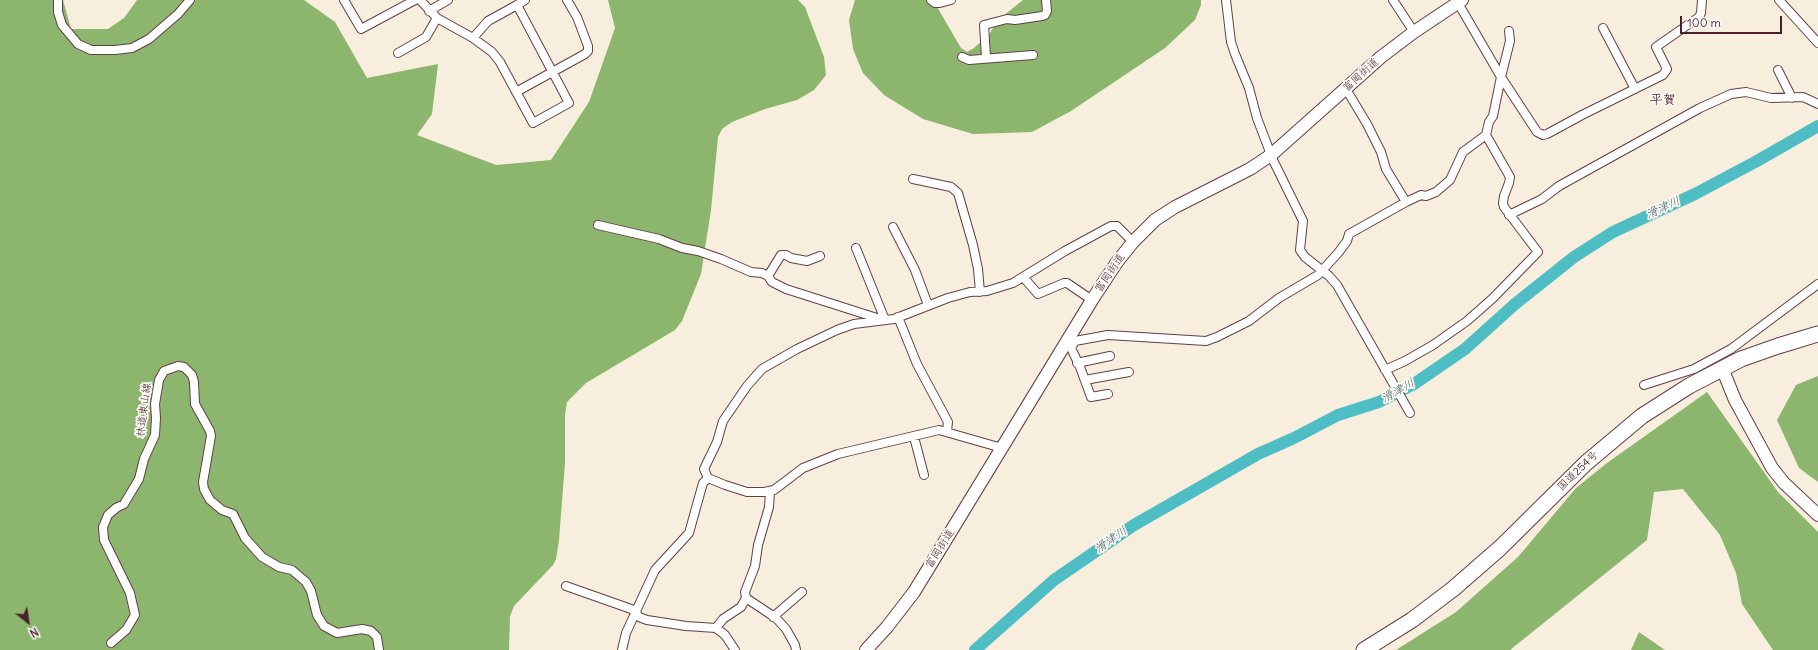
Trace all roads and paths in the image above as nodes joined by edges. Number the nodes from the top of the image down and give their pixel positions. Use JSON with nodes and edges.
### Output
{"nodes":[{"id":1,"x":58,"y":0,"type":"edge"},
{"id":2,"x":190,"y":0,"type":"edge"},
{"id":3,"x":344,"y":0,"type":"edge"},
{"id":4,"x":415,"y":0,"type":"edge"},
{"id":5,"x":420,"y":0,"type":"edge"},
{"id":6,"x":448,"y":0,"type":"edge"},
{"id":7,"x":525,"y":0,"type":"edge"},
{"id":8,"x":568,"y":0,"type":"edge"},
{"id":9,"x":931,"y":0,"type":"edge"},
{"id":10,"x":951,"y":0,"type":"edge"},
{"id":11,"x":1046,"y":0,"type":"edge"},
{"id":12,"x":1226,"y":0,"type":"edge"},
{"id":13,"x":1394,"y":0,"type":"edge"},
{"id":14,"x":1702,"y":0,"type":"edge"},
{"id":15,"x":1779,"y":0,"type":"edge"},
{"id":16,"x":1460,"y":1,"type":"edge"},
{"id":17,"x":517,"y":5,"type":"junction"},
{"id":18,"x":430,"y":11,"type":"junction"},
{"id":19,"x":437,"y":18,"type":"junction"},
{"id":20,"x":1603,"y":28,"type":"dead end"},
{"id":21,"x":1509,"y":31,"type":"dead end"},
{"id":22,"x":1414,"y":32,"type":"junction"},
{"id":23,"x":473,"y":38,"type":"junction"},
{"id":24,"x":1818,"y":43,"type":"edge"},
{"id":25,"x":398,"y":53,"type":"dead end"},
{"id":26,"x":1033,"y":55,"type":"dead end"},
{"id":27,"x":962,"y":57,"type":"dead end"},
{"id":28,"x":986,"y":57,"type":"junction"},
{"id":29,"x":1778,"y":70,"type":"dead end"},
{"id":30,"x":553,"y":71,"type":"junction"},
{"id":31,"x":1501,"y":77,"type":"junction"},
{"id":32,"x":1346,"y":89,"type":"junction"},
{"id":33,"x":1635,"y":89,"type":"junction"},
{"id":34,"x":516,"y":92,"type":"junction"},
{"id":35,"x":1792,"y":98,"type":"junction"},
{"id":36,"x":1818,"y":104,"type":"edge"},
{"id":37,"x":1486,"y":135,"type":"junction"},
{"id":38,"x":1271,"y":155,"type":"junction"},
{"id":39,"x":913,"y":179,"type":"dead end"},
{"id":40,"x":1406,"y":202,"type":"junction"},
{"id":41,"x":1509,"y":215,"type":"junction"},
{"id":42,"x":598,"y":225,"type":"dead end"},
{"id":43,"x":893,"y":227,"type":"dead end"},
{"id":44,"x":1133,"y":242,"type":"junction"},
{"id":45,"x":856,"y":248,"type":"dead end"},
{"id":46,"x":820,"y":256,"type":"dead end"},
{"id":47,"x":1322,"y":270,"type":"junction"},
{"id":48,"x":768,"y":276,"type":"junction"},
{"id":49,"x":1024,"y":278,"type":"junction"},
{"id":50,"x":1818,"y":284,"type":"edge"},
{"id":51,"x":980,"y":292,"type":"junction"},
{"id":52,"x":1092,"y":300,"type":"junction"},
{"id":53,"x":928,"y":305,"type":"junction"},
{"id":54,"x":898,"y":317,"type":"junction"},
{"id":55,"x":885,"y":320,"type":"junction"},
{"id":56,"x":1818,"y":334,"type":"edge"},
{"id":57,"x":1071,"y":341,"type":"junction"},
{"id":58,"x":1110,"y":356,"type":"dead end"},
{"id":59,"x":1077,"y":362,"type":"junction"},
{"id":60,"x":1722,"y":368,"type":"junction"},
{"id":61,"x":1386,"y":371,"type":"junction"},
{"id":62,"x":1129,"y":372,"type":"dead end"},
{"id":63,"x":1085,"y":380,"type":"junction"},
{"id":64,"x":1644,"y":385,"type":"dead end"},
{"id":65,"x":1108,"y":394,"type":"dead end"},
{"id":66,"x":1409,"y":412,"type":"dead end"},
{"id":67,"x":947,"y":431,"type":"junction"},
{"id":68,"x":914,"y":437,"type":"junction"},
{"id":69,"x":1002,"y":448,"type":"junction"},
{"id":70,"x":924,"y":475,"type":"dead end"},
{"id":71,"x":708,"y":478,"type":"junction"},
{"id":72,"x":770,"y":492,"type":"junction"},
{"id":73,"x":1818,"y":515,"type":"edge"},
{"id":74,"x":566,"y":586,"type":"dead end"},
{"id":75,"x":802,"y":592,"type":"dead end"},
{"id":76,"x":746,"y":598,"type":"junction"},
{"id":77,"x":636,"y":613,"type":"junction"},
{"id":78,"x":773,"y":617,"type":"junction"},
{"id":79,"x":716,"y":628,"type":"junction"},
{"id":80,"x":111,"y":643,"type":"dead end"},
{"id":81,"x":379,"y":650,"type":"edge"},
{"id":82,"x":622,"y":650,"type":"edge"},
{"id":83,"x":735,"y":650,"type":"edge"},
{"id":84,"x":796,"y":650,"type":"edge"},
{"id":85,"x":866,"y":650,"type":"edge"},
{"id":86,"x":1364,"y":650,"type":"edge"}],
"edges":[{"from":1,"to":2,"type":"street"},
{"from":3,"to":4,"type":"street"},
{"from":5,"to":18,"type":"street"},
{"from":6,"to":18,"type":"street"},
{"from":7,"to":17,"type":"street"},
{"from":8,"to":30,"type":"street"},
{"from":9,"to":10,"type":"street"},
{"from":11,"to":28,"type":"street"},
{"from":12,"to":38,"type":"street"},
{"from":13,"to":22,"type":"street"},
{"from":14,"to":33,"type":"street"},
{"from":15,"to":24,"type":"street"},
{"from":16,"to":22,"type":"street","name":"富岡街道"},
{"from":16,"to":31,"type":"street"},
{"from":17,"to":23,"type":"street"},
{"from":17,"to":30,"type":"street"},
{"from":18,"to":19,"type":"street"},
{"from":19,"to":23,"type":"street"},
{"from":19,"to":25,"type":"street"},
{"from":20,"to":33,"type":"street"},
{"from":21,"to":31,"type":"street"},
{"from":22,"to":32,"type":"street","name":"富岡街道"},
{"from":23,"to":34,"type":"street"},
{"from":26,"to":28,"type":"street"},
{"from":27,"to":28,"type":"street"},
{"from":29,"to":35,"type":"street"},
{"from":30,"to":34,"type":"street"},
{"from":30,"to":34,"type":"street"},
{"from":31,"to":33,"type":"street"},
{"from":31,"to":37,"type":"street"},
{"from":32,"to":38,"type":"street","name":"富岡街道"},
{"from":32,"to":40,"type":"street"},
{"from":35,"to":36,"type":"street"},
{"from":35,"to":41,"type":"street"},
{"from":37,"to":40,"type":"street"},
{"from":37,"to":41,"type":"street"},
{"from":38,"to":44,"type":"street","name":"富岡街道"},
{"from":38,"to":47,"type":"street"},
{"from":39,"to":51,"type":"street"},
{"from":40,"to":47,"type":"street"},
{"from":41,"to":61,"type":"street"},
{"from":42,"to":48,"type":"street"},
{"from":43,"to":53,"type":"street"},
{"from":44,"to":49,"type":"street"},
{"from":44,"to":52,"type":"street","name":"富岡街道"},
{"from":45,"to":55,"type":"street"},
{"from":46,"to":48,"type":"street"},
{"from":47,"to":57,"type":"street"},
{"from":47,"to":61,"type":"street"},
{"from":48,"to":55,"type":"street"},
{"from":49,"to":51,"type":"street"},
{"from":49,"to":52,"type":"street"},
{"from":50,"to":64,"type":"street"},
{"from":51,"to":53,"type":"street"},
{"from":52,"to":57,"type":"street","name":"富岡街道"},
{"from":53,"to":54,"type":"street"},
{"from":54,"to":55,"type":"street"},
{"from":54,"to":67,"type":"street"},
{"from":55,"to":71,"type":"street"},
{"from":56,"to":60,"type":"highway","name":"国道254号"},
{"from":57,"to":59,"type":"street"},
{"from":57,"to":69,"type":"street","name":"富岡街道"},
{"from":58,"to":59,"type":"street"},
{"from":59,"to":63,"type":"street"},
{"from":60,"to":73,"type":"street"},
{"from":60,"to":86,"type":"highway","name":"国道254号"},
{"from":61,"to":66,"type":"street"},
{"from":62,"to":63,"type":"street"},
{"from":63,"to":65,"type":"street"},
{"from":67,"to":68,"type":"street"},
{"from":67,"to":69,"type":"street"},
{"from":68,"to":70,"type":"street"},
{"from":68,"to":72,"type":"street"},
{"from":69,"to":85,"type":"street","name":"富岡街道"},
{"from":71,"to":72,"type":"street"},
{"from":71,"to":77,"type":"street"},
{"from":72,"to":76,"type":"street"},
{"from":74,"to":77,"type":"street"},
{"from":75,"to":78,"type":"street"},
{"from":76,"to":78,"type":"street"},
{"from":76,"to":79,"type":"street"},
{"from":77,"to":79,"type":"street"},
{"from":77,"to":82,"type":"street"},
{"from":78,"to":84,"type":"street"},
{"from":79,"to":83,"type":"street"},
{"from":80,"to":81,"type":"street","name":"林道東山線"}]}
